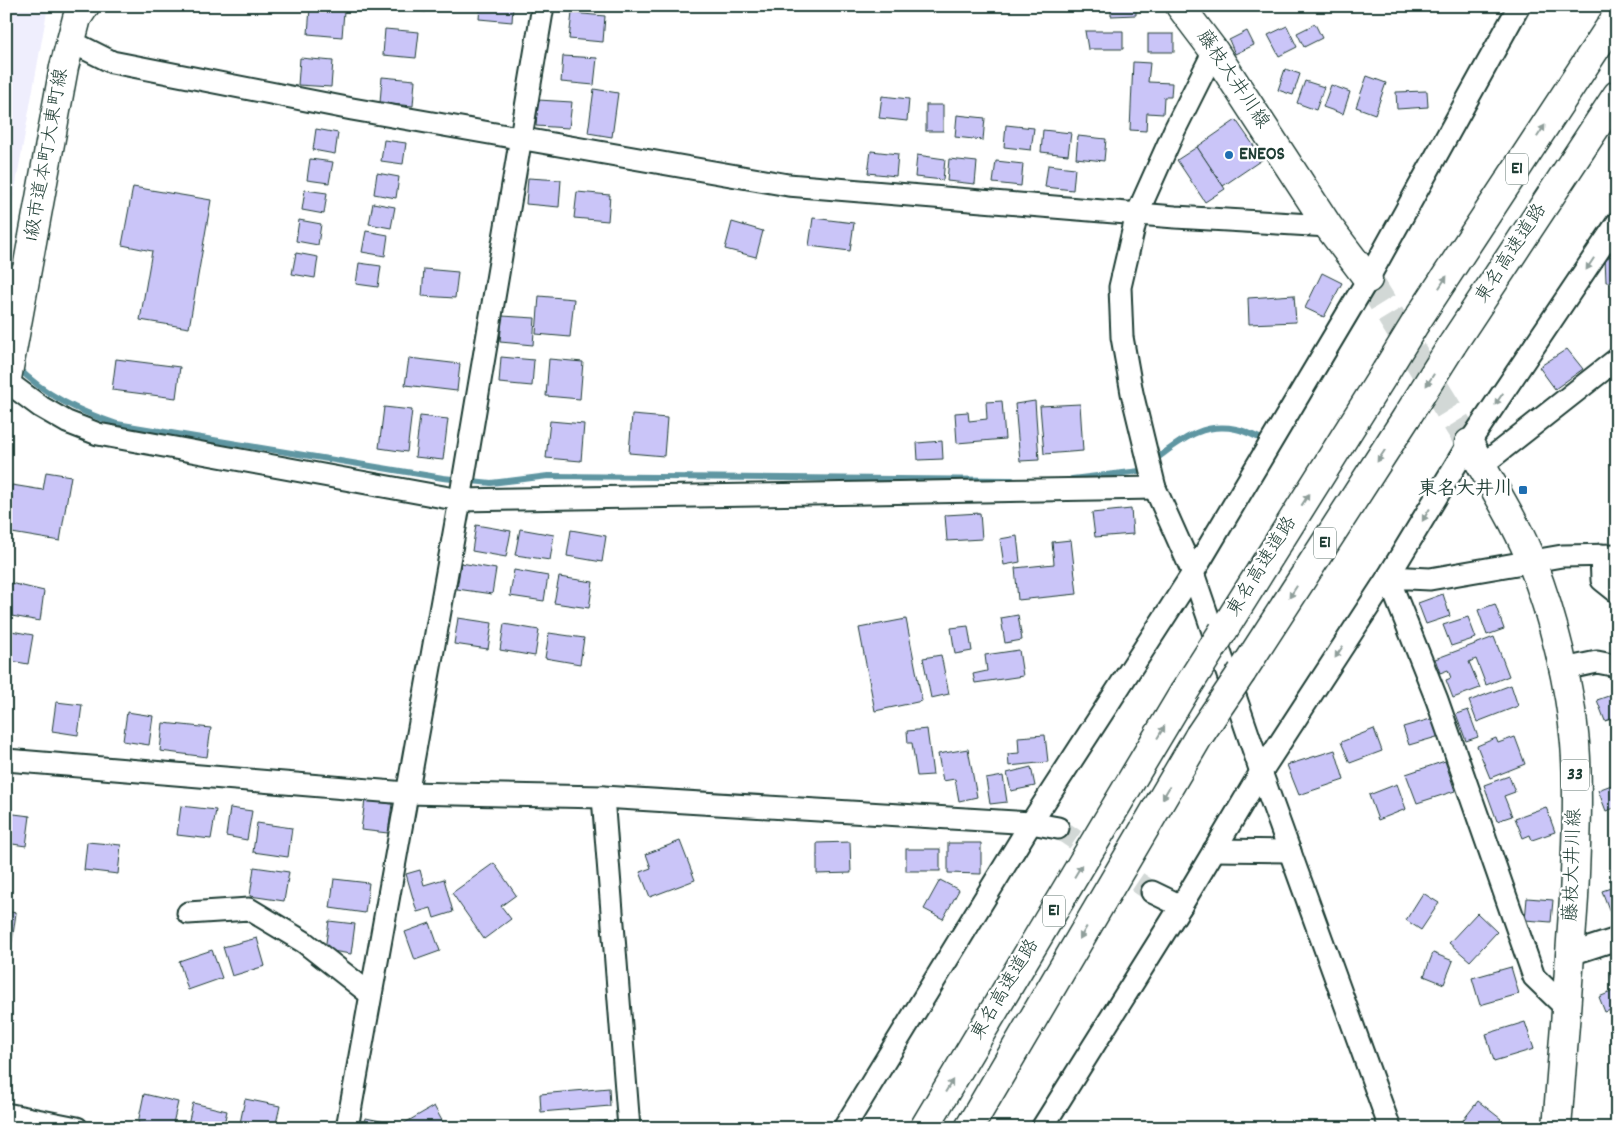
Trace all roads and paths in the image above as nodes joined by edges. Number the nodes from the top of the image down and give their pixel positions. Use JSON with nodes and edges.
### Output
{"nodes":[{"id":1,"x":85,"y":6,"type":"edge"},
{"id":2,"x":543,"y":6,"type":"edge"},
{"id":3,"x":1180,"y":6,"type":"edge"},
{"id":4,"x":1519,"y":6,"type":"edge"},
{"id":5,"x":1617,"y":16,"type":"edge"},
{"id":6,"x":70,"y":42,"type":"junction"},
{"id":7,"x":1214,"y":50,"type":"junction"},
{"id":8,"x":1617,"y":95,"type":"edge"},
{"id":9,"x":520,"y":138,"type":"junction"},
{"id":10,"x":1137,"y":214,"type":"junction"},
{"id":11,"x":1617,"y":224,"type":"edge"},
{"id":12,"x":1328,"y":226,"type":"junction"},
{"id":13,"x":16,"y":277,"type":"edge"},
{"id":14,"x":1368,"y":279,"type":"junction"},
{"id":15,"x":1617,"y":359,"type":"edge"},
{"id":16,"x":6,"y":382,"type":"edge"},
{"id":17,"x":1475,"y":455,"type":"junction"},
{"id":18,"x":1155,"y":488,"type":"junction"},
{"id":19,"x":460,"y":500,"type":"junction"},
{"id":20,"x":1609,"y":555,"type":"edge"},
{"id":21,"x":1532,"y":562,"type":"junction"},
{"id":22,"x":1193,"y":573,"type":"junction"},
{"id":23,"x":1388,"y":578,"type":"junction"},
{"id":24,"x":1617,"y":592,"type":"edge"},
{"id":25,"x":1617,"y":666,"type":"edge"},
{"id":26,"x":1564,"y":669,"type":"junction"},
{"id":27,"x":6,"y":760,"type":"edge"},
{"id":28,"x":1261,"y":772,"type":"junction"},
{"id":29,"x":406,"y":793,"type":"junction"},
{"id":30,"x":603,"y":797,"type":"junction"},
{"id":31,"x":1031,"y":823,"type":"junction"},
{"id":32,"x":1058,"y":828,"type":"tunnel mouth"},
{"id":33,"x":1214,"y":850,"type":"junction"},
{"id":34,"x":1290,"y":852,"type":"junction"},
{"id":35,"x":1152,"y":892,"type":"tunnel mouth"},
{"id":36,"x":1181,"y":906,"type":"junction"},
{"id":37,"x":188,"y":913,"type":"dead end"},
{"id":38,"x":1617,"y":939,"type":"edge"},
{"id":39,"x":1570,"y":954,"type":"junction"},
{"id":40,"x":370,"y":994,"type":"junction"},
{"id":41,"x":1566,"y":1008,"type":"junction"},
{"id":42,"x":6,"y":1114,"type":"edge"},
{"id":43,"x":843,"y":1127,"type":"edge"},
{"id":44,"x":77,"y":1128,"type":"edge"},
{"id":45,"x":346,"y":1128,"type":"edge"},
{"id":46,"x":629,"y":1128,"type":"edge"},
{"id":47,"x":924,"y":1128,"type":"edge"},
{"id":48,"x":969,"y":1128,"type":"edge"},
{"id":49,"x":1042,"y":1128,"type":"edge"},
{"id":50,"x":1390,"y":1128,"type":"edge"},
{"id":51,"x":1557,"y":1128,"type":"edge"}],
"edges":[{"from":1,"to":6,"type":"main road","name":"1級市道本町大東町線"},
{"from":2,"to":9,"type":"street"},
{"from":3,"to":7,"type":"main road","name":"藤枝大井川線"},
{"from":4,"to":14,"type":"street"},
{"from":47,"to":5,"type":"main road","name":"東名高速道路","number":"E1","one_way":true,"bridge":true},
{"from":6,"to":9,"type":"street"},
{"from":6,"to":13,"type":"main road","name":"1級市道本町大東町線"},
{"from":7,"to":10,"type":"street"},
{"from":7,"to":12,"type":"main road","name":"藤枝大井川線"},
{"from":8,"to":48,"type":"main road","name":"東名高速道路","number":"E1","one_way":true,"bridge":true},
{"from":9,"to":10,"type":"street"},
{"from":9,"to":19,"type":"street"},
{"from":10,"to":12,"type":"street"},
{"from":10,"to":18,"type":"street"},
{"from":11,"to":17,"type":"street","one_way":true},
{"from":12,"to":14,"type":"main road","name":"藤枝大井川線"},
{"from":13,"to":16,"type":"main road","name":"1級市道本町大東町線"},
{"from":14,"to":22,"type":"street"},
{"from":15,"to":17,"type":"street"},
{"from":16,"to":19,"type":"street"},
{"from":17,"to":21,"type":"main road","name":"藤枝大井川線","number":"33"},
{"from":17,"to":23,"type":"street","one_way":true},
{"from":18,"to":19,"type":"street"},
{"from":18,"to":22,"type":"street"},
{"from":19,"to":29,"type":"street"},
{"from":20,"to":21,"type":"street"},
{"from":20,"to":24,"type":"street"},
{"from":21,"to":23,"type":"street"},
{"from":21,"to":26,"type":"main road","name":"藤枝大井川線","number":"33"},
{"from":22,"to":28,"type":"street"},
{"from":22,"to":31,"type":"street"},
{"from":23,"to":28,"type":"street","one_way":true},
{"from":23,"to":41,"type":"street"},
{"from":25,"to":26,"type":"street"},
{"from":26,"to":39,"type":"main road","name":"藤枝大井川線","number":"33"},
{"from":27,"to":29,"type":"street"},
{"from":28,"to":33,"type":"street"},
{"from":28,"to":34,"type":"street"},
{"from":29,"to":30,"type":"street"},
{"from":29,"to":40,"type":"street"},
{"from":30,"to":31,"type":"street"},
{"from":30,"to":46,"type":"street"},
{"from":31,"to":32,"type":"street"},
{"from":31,"to":43,"type":"street"},
{"from":33,"to":34,"type":"street"},
{"from":33,"to":36,"type":"street"},
{"from":34,"to":50,"type":"street"},
{"from":35,"to":36,"type":"street"},
{"from":36,"to":49,"type":"street"},
{"from":37,"to":40,"type":"street"},
{"from":38,"to":39,"type":"street"},
{"from":39,"to":41,"type":"main road","name":"藤枝大井川線","number":"33"},
{"from":40,"to":45,"type":"street"},
{"from":41,"to":51,"type":"main road","name":"藤枝大井川線","number":"33"},
{"from":42,"to":44,"type":"street"}]}
